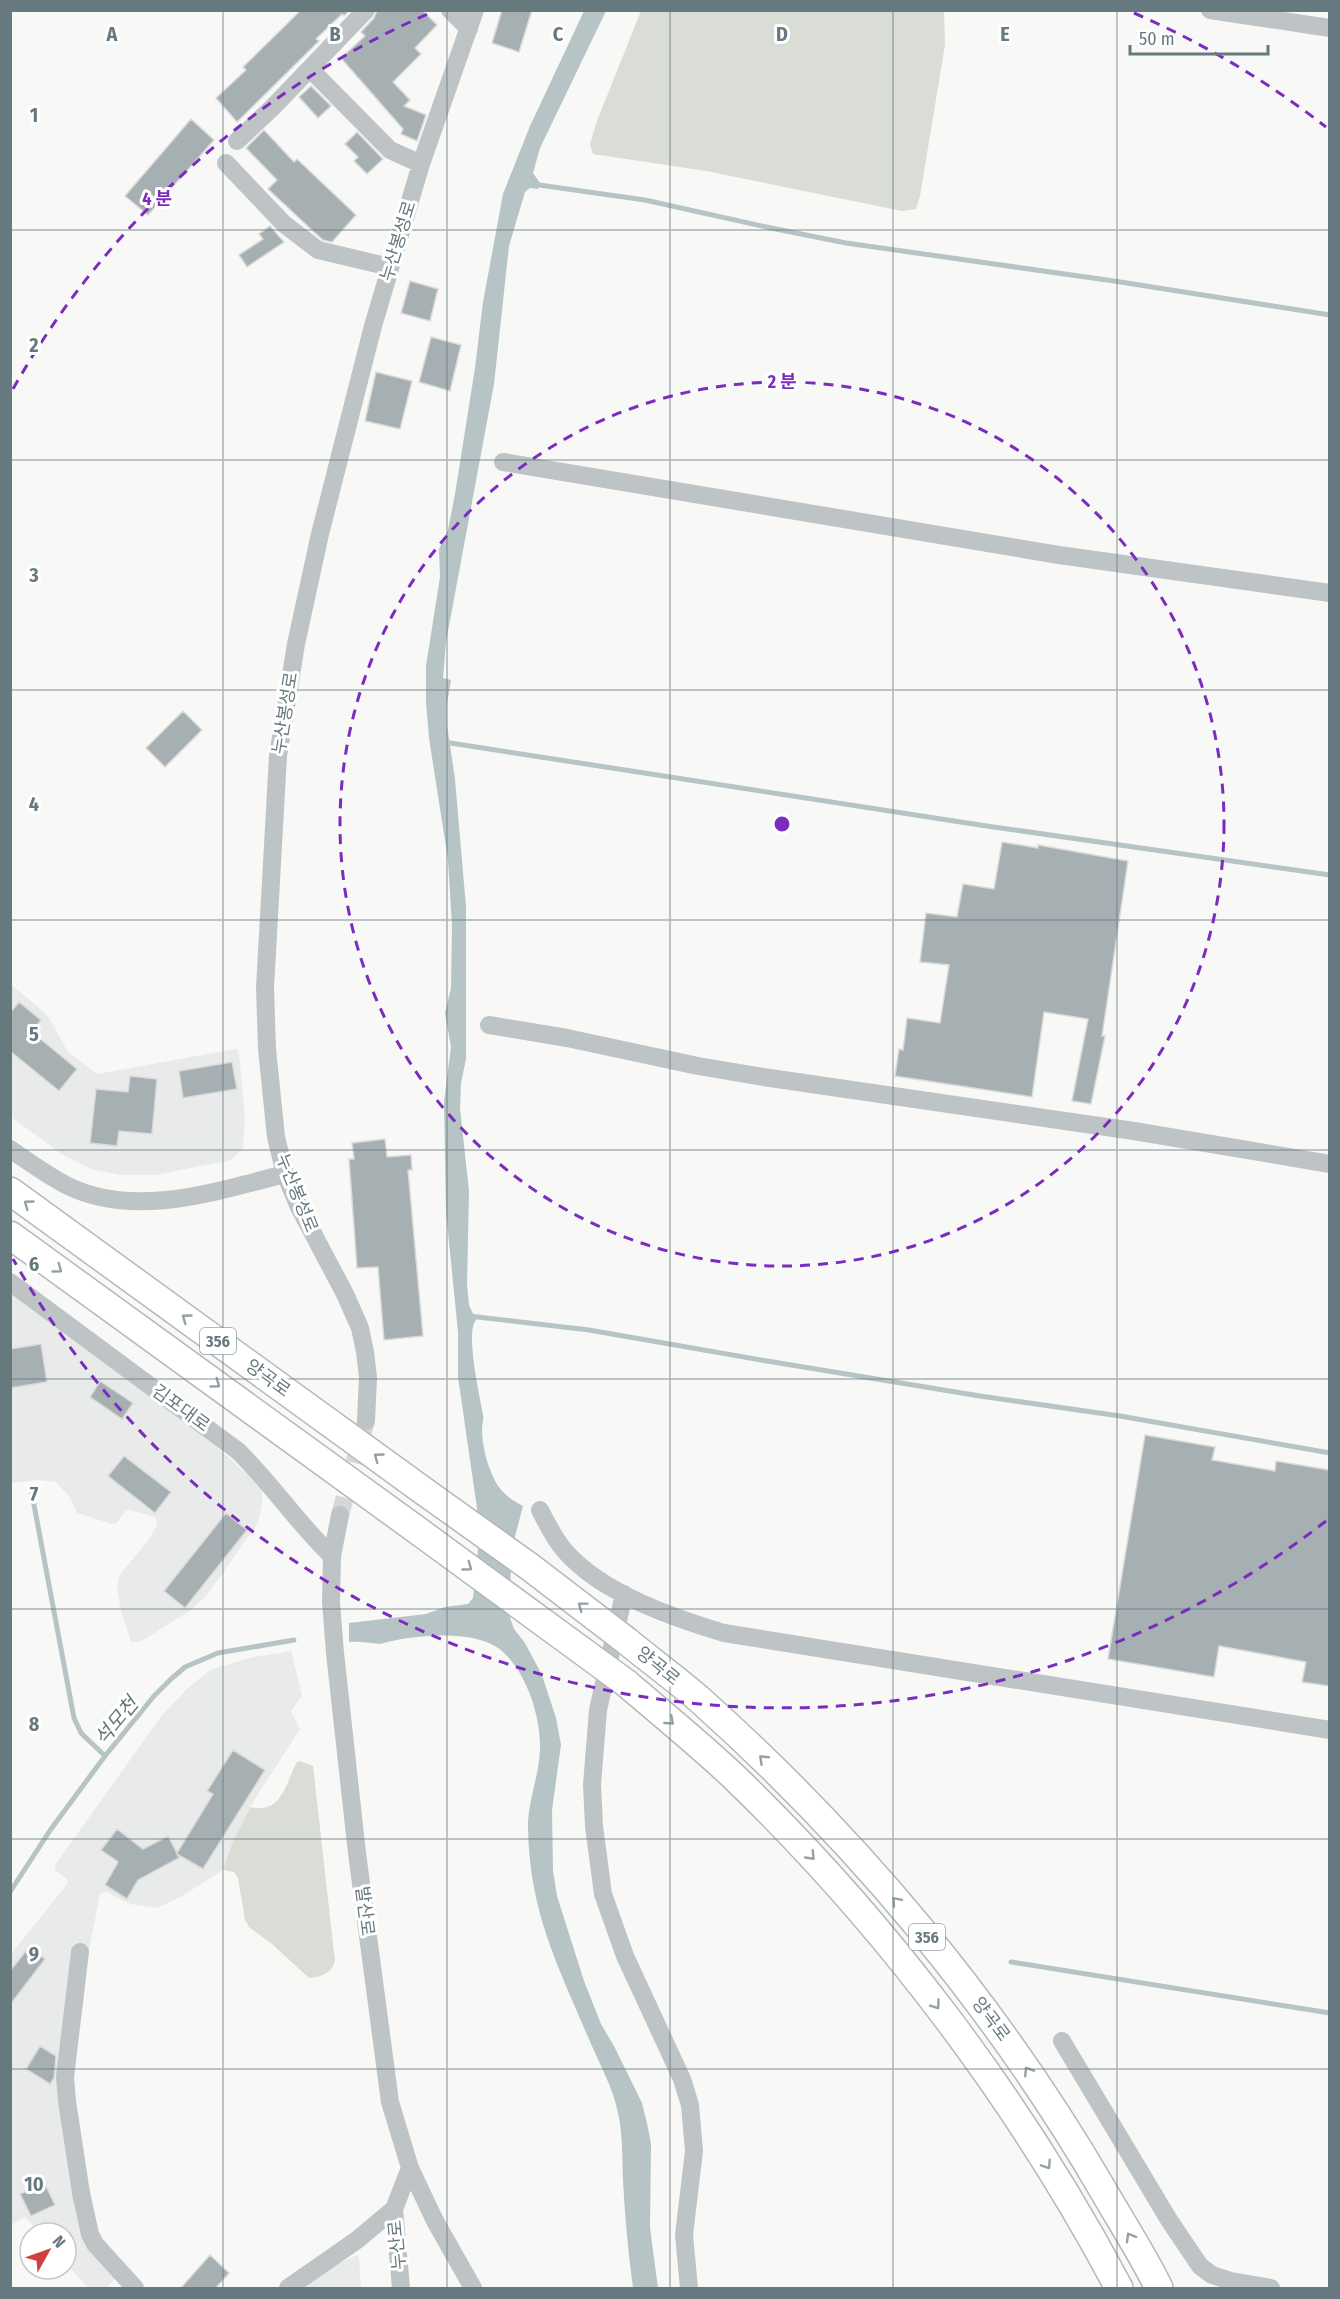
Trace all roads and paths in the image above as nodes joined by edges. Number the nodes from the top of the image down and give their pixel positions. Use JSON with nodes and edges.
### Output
{"nodes":[{"id":1,"x":366,"y":10,"type":"edge"},
{"id":2,"x":450,"y":10,"type":"edge"},
{"id":3,"x":475,"y":10,"type":"edge"},
{"id":4,"x":1210,"y":10,"type":"edge"},
{"id":5,"x":469,"y":28,"type":"junction"},
{"id":6,"x":1329,"y":28,"type":"edge"},
{"id":7,"x":310,"y":69,"type":"junction"},
{"id":8,"x":237,"y":141,"type":"dead end"},
{"id":9,"x":226,"y":163,"type":"dead end"},
{"id":10,"x":421,"y":165,"type":"junction"},
{"id":11,"x":390,"y":267,"type":"junction"},
{"id":12,"x":503,"y":462,"type":"dead end"},
{"id":13,"x":1329,"y":593,"type":"edge"},
{"id":14,"x":489,"y":1025,"type":"dead end"},
{"id":15,"x":10,"y":1149,"type":"edge"},
{"id":16,"x":1329,"y":1164,"type":"edge"},
{"id":17,"x":285,"y":1174,"type":"junction"},
{"id":18,"x":10,"y":1191,"type":"edge"},
{"id":19,"x":10,"y":1235,"type":"edge"},
{"id":20,"x":10,"y":1282,"type":"edge"},
{"id":21,"x":366,"y":1421,"type":"tunnel mouth"},
{"id":22,"x":540,"y":1510,"type":"dead end"},
{"id":23,"x":340,"y":1515,"type":"tunnel mouth"},
{"id":24,"x":332,"y":1556,"type":"junction"},
{"id":25,"x":624,"y":1594,"type":"junction"},
{"id":26,"x":1329,"y":1730,"type":"edge"},
{"id":27,"x":80,"y":1952,"type":"dead end"},
{"id":28,"x":1062,"y":2041,"type":"dead end"},
{"id":29,"x":410,"y":2168,"type":"junction"},
{"id":30,"x":394,"y":2209,"type":"junction"},
{"id":31,"x":1157,"y":2284,"type":"edge"},
{"id":32,"x":135,"y":2289,"type":"edge"},
{"id":33,"x":288,"y":2289,"type":"edge"},
{"id":34,"x":401,"y":2289,"type":"edge"},
{"id":35,"x":473,"y":2289,"type":"edge"},
{"id":36,"x":689,"y":2289,"type":"edge"},
{"id":37,"x":1119,"y":2289,"type":"edge"},
{"id":38,"x":1271,"y":2289,"type":"edge"}],
"edges":[{"from":1,"to":7,"type":"street"},
{"from":2,"to":5,"type":"street"},
{"from":3,"to":5,"type":"street","name":"누산봉성로"},
{"from":4,"to":6,"type":"street"},
{"from":5,"to":10,"type":"street","name":"누산봉성로"},
{"from":7,"to":8,"type":"street"},
{"from":7,"to":10,"type":"street"},
{"from":9,"to":11,"type":"street"},
{"from":10,"to":11,"type":"street","name":"누산봉성로"},
{"from":11,"to":17,"type":"street","name":"누산봉성로"},
{"from":12,"to":13,"type":"street"},
{"from":14,"to":16,"type":"street"},
{"from":15,"to":17,"type":"street"},
{"from":17,"to":21,"type":"street","name":"누산봉성로"},
{"from":31,"to":18,"type":"highway","name":"양곡로","number":"356","one_way":true,"bridge":true},
{"from":19,"to":37,"type":"highway","name":"양곡로","number":"356","one_way":true,"bridge":true},
{"from":20,"to":24,"type":"street","name":"김포대로"},
{"from":22,"to":25,"type":"street"},
{"from":23,"to":24,"type":"street","name":"발산로"},
{"from":24,"to":29,"type":"street","name":"발산로"},
{"from":25,"to":26,"type":"street"},
{"from":25,"to":36,"type":"street"},
{"from":27,"to":32,"type":"street"},
{"from":28,"to":38,"type":"street"},
{"from":29,"to":30,"type":"street","name":"누산로"},
{"from":29,"to":35,"type":"street","name":"발산로"},
{"from":30,"to":33,"type":"street"},
{"from":30,"to":34,"type":"street","name":"누산로"}]}
